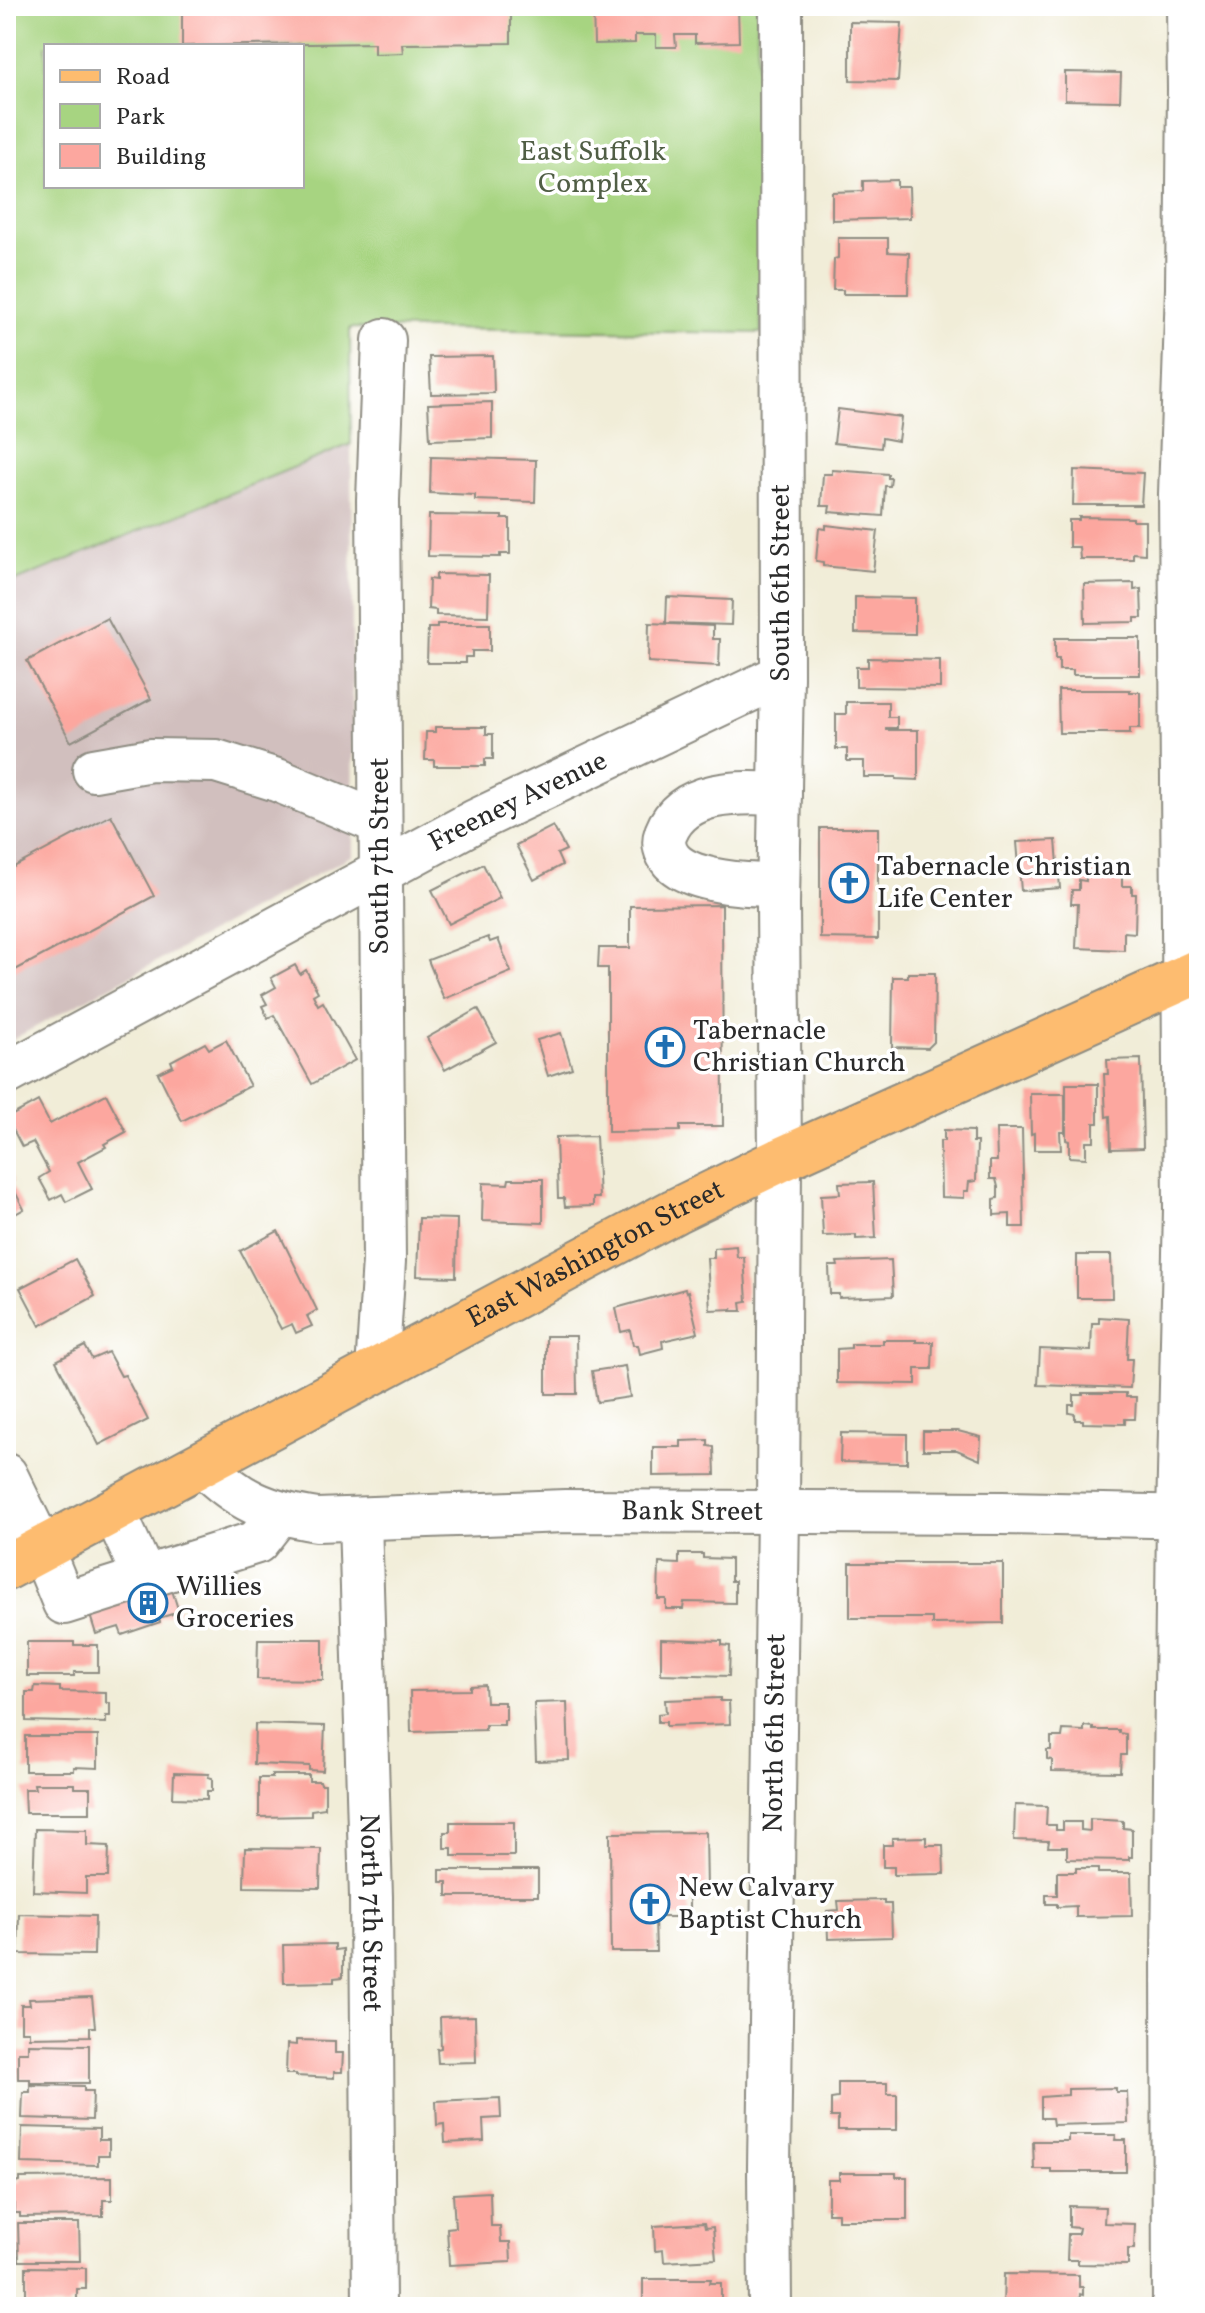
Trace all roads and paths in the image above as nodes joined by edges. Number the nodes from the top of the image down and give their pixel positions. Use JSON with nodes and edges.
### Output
{"nodes":[{"id":1,"x":781,"y":6,"type":"edge"},
{"id":2,"x":1188,"y":6,"type":"edge"},
{"id":3,"x":384,"y":340,"type":"dead end"},
{"id":4,"x":782,"y":675,"type":"junction"},
{"id":5,"x":94,"y":770,"type":"dead end"},
{"id":6,"x":780,"y":794,"type":"junction"},
{"id":7,"x":380,"y":823,"type":"junction"},
{"id":8,"x":380,"y":871,"type":"junction"},
{"id":9,"x":778,"y":885,"type":"junction"},
{"id":10,"x":1191,"y":974,"type":"edge"},
{"id":11,"x":6,"y":1074,"type":"edge"},
{"id":12,"x":780,"y":1160,"type":"junction"},
{"id":13,"x":377,"y":1371,"type":"junction"},
{"id":14,"x":202,"y":1464,"type":"junction"},
{"id":15,"x":6,"y":1475,"type":"edge"},
{"id":16,"x":114,"y":1511,"type":"junction"},
{"id":17,"x":778,"y":1512,"type":"junction"},
{"id":18,"x":279,"y":1514,"type":"junction"},
{"id":19,"x":1188,"y":1517,"type":"edge"},
{"id":20,"x":360,"y":1519,"type":"junction"},
{"id":21,"x":24,"y":1559,"type":"edge"},
{"id":22,"x":144,"y":1577,"type":"junction"},
{"id":23,"x":374,"y":2307,"type":"edge"},
{"id":24,"x":770,"y":2307,"type":"edge"},
{"id":25,"x":1174,"y":2307,"type":"edge"}],
"edges":[{"from":1,"to":4,"type":"street","name":"South 6th Street"},
{"from":2,"to":10,"type":"street"},
{"from":3,"to":7,"type":"street","name":"South 7th Street"},
{"from":4,"to":6,"type":"street","name":"South 6th Street"},
{"from":4,"to":8,"type":"street","name":"Freeney Avenue"},
{"from":5,"to":7,"type":"street"},
{"from":6,"to":9,"type":"street","name":"South 6th Street"},
{"from":6,"to":9,"type":"street"},
{"from":7,"to":8,"type":"street","name":"South 7th Street"},
{"from":8,"to":11,"type":"street","name":"Freeney Avenue"},
{"from":8,"to":13,"type":"street","name":"South 7th Street"},
{"from":9,"to":12,"type":"street","name":"South 6th Street"},
{"from":10,"to":12,"type":"main road","name":"East Washington Street"},
{"from":10,"to":19,"type":"street"},
{"from":12,"to":13,"type":"main road","name":"East Washington Street"},
{"from":12,"to":17,"type":"street","name":"North 6th Street"},
{"from":13,"to":14,"type":"main road","name":"East Washington Street"},
{"from":14,"to":16,"type":"main road","name":"East Washington Street"},
{"from":14,"to":18,"type":"street","name":"Bank Street"},
{"from":15,"to":21,"type":"street"},
{"from":16,"to":21,"type":"main road","name":"East Washington Street"},
{"from":16,"to":22,"type":"street"},
{"from":17,"to":19,"type":"street","name":"Bank Street"},
{"from":17,"to":20,"type":"street","name":"Bank Street"},
{"from":17,"to":24,"type":"street","name":"North 6th Street"},
{"from":18,"to":20,"type":"street","name":"Bank Street"},
{"from":18,"to":22,"type":"street"},
{"from":19,"to":25,"type":"street"},
{"from":20,"to":23,"type":"street","name":"North 7th Street"},
{"from":21,"to":22,"type":"street"}]}
